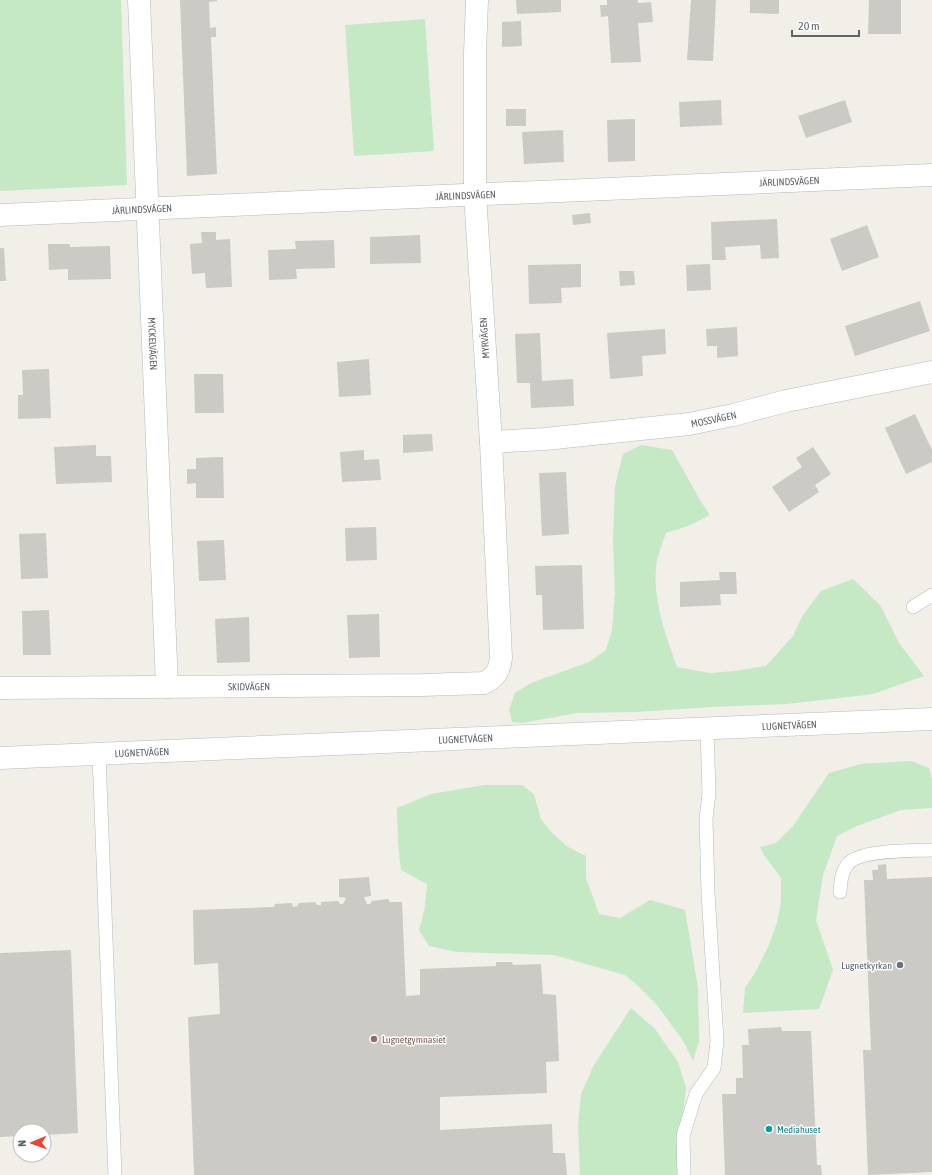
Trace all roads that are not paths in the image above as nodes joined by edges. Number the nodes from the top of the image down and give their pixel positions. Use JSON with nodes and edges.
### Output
{"nodes":[{"id":1,"x":139,"y":0,"type":"edge"},
{"id":2,"x":477,"y":0,"type":"edge"},
{"id":3,"x":932,"y":175,"type":"edge"},
{"id":4,"x":475,"y":195,"type":"junction"},
{"id":5,"x":148,"y":209,"type":"junction"},
{"id":6,"x":0,"y":215,"type":"edge"},
{"id":7,"x":932,"y":372,"type":"edge"},
{"id":8,"x":491,"y":442,"type":"junction"},
{"id":9,"x":932,"y":595,"type":"edge"},
{"id":10,"x":913,"y":606,"type":"dead end"},
{"id":11,"x":496,"y":674,"type":"joint"},
{"id":12,"x":166,"y":687,"type":"junction"},
{"id":13,"x":0,"y":688,"type":"edge"},
{"id":14,"x":932,"y":719,"type":"edge"},
{"id":15,"x":707,"y":729,"type":"junction"},
{"id":16,"x":99,"y":754,"type":"junction"},
{"id":17,"x":0,"y":758,"type":"edge"},
{"id":18,"x":932,"y":850,"type":"edge"},
{"id":19,"x":840,"y":892,"type":"dead end"},
{"id":20,"x":115,"y":1175,"type":"edge"},
{"id":21,"x":684,"y":1175,"type":"edge"}],
"edges":[{"from":1,"to":5,"type":"street","name":"MYCKELVÄGEN"},
{"from":2,"to":4,"type":"street","name":"MYRVÄGEN"},
{"from":3,"to":4,"type":"street","name":"JÄRLINDSVÄGEN"},
{"from":4,"to":5,"type":"street","name":"JÄRLINDSVÄGEN"},
{"from":4,"to":8,"type":"street","name":"MYRVÄGEN"},
{"from":5,"to":6,"type":"street","name":"JÄRLINDSVÄGEN"},
{"from":5,"to":12,"type":"street","name":"MYCKELVÄGEN"},
{"from":7,"to":8,"type":"street","name":"MOSSVÄGEN"},
{"from":8,"to":11,"type":"street","name":"MYRVÄGEN"},
{"from":9,"to":10,"type":"lane"},
{"from":11,"to":12,"type":"street","name":"SKIDVÄGEN"},
{"from":12,"to":13,"type":"street","name":"SKIDVÄGEN"},
{"from":14,"to":15,"type":"street","name":"LUGNETVÄGEN"},
{"from":15,"to":16,"type":"street","name":"LUGNETVÄGEN"},
{"from":15,"to":21,"type":"lane"},
{"from":16,"to":17,"type":"street","name":"LUGNETVÄGEN"},
{"from":16,"to":20,"type":"lane"},
{"from":18,"to":19,"type":"lane"}]}
